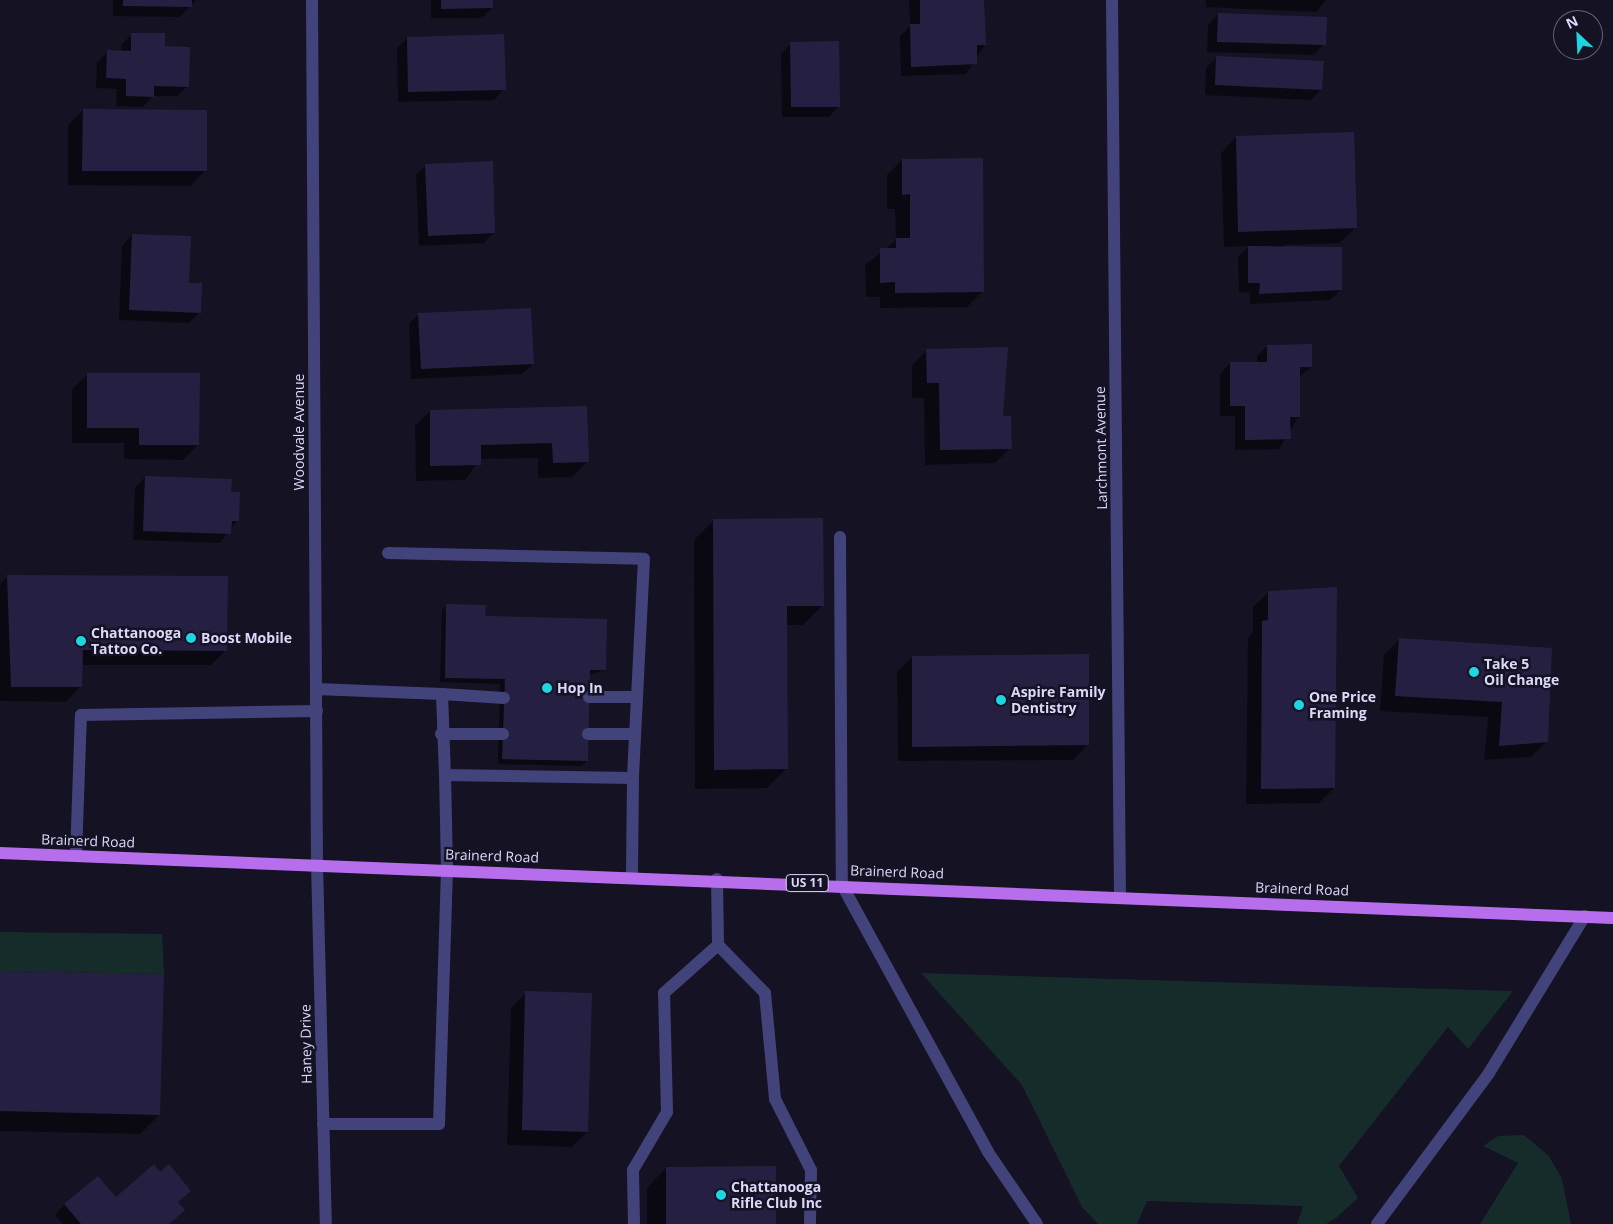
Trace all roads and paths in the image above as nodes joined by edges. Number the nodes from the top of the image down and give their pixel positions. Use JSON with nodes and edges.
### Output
{"nodes":[{"id":1,"x":312,"y":0,"type":"edge"},
{"id":2,"x":1112,"y":0,"type":"edge"},
{"id":3,"x":840,"y":537,"type":"dead end"},
{"id":4,"x":388,"y":553,"type":"dead end"},
{"id":5,"x":316,"y":689,"type":"junction"},
{"id":6,"x":442,"y":694,"type":"junction"},
{"id":7,"x":589,"y":697,"type":"dead end"},
{"id":8,"x":636,"y":697,"type":"junction"},
{"id":9,"x":504,"y":698,"type":"dead end"},
{"id":10,"x":317,"y":711,"type":"junction"},
{"id":11,"x":440,"y":734,"type":"junction"},
{"id":12,"x":503,"y":734,"type":"dead end"},
{"id":13,"x":588,"y":734,"type":"dead end"},
{"id":14,"x":634,"y":734,"type":"junction"},
{"id":15,"x":445,"y":775,"type":"junction"},
{"id":16,"x":633,"y":778,"type":"junction"},
{"id":17,"x":0,"y":853,"type":"edge"},
{"id":18,"x":76,"y":856,"type":"junction"},
{"id":19,"x":318,"y":863,"type":"junction"},
{"id":20,"x":447,"y":869,"type":"junction"},
{"id":21,"x":632,"y":876,"type":"junction"},
{"id":22,"x":717,"y":878,"type":"junction"},
{"id":23,"x":842,"y":884,"type":"junction"},
{"id":24,"x":1120,"y":896,"type":"junction"},
{"id":25,"x":1584,"y":916,"type":"junction"},
{"id":26,"x":1613,"y":918,"type":"edge"},
{"id":27,"x":718,"y":945,"type":"junction"},
{"id":28,"x":323,"y":1124,"type":"junction"},
{"id":29,"x":326,"y":1224,"type":"edge"},
{"id":30,"x":634,"y":1224,"type":"edge"},
{"id":31,"x":810,"y":1224,"type":"edge"},
{"id":32,"x":1038,"y":1224,"type":"edge"},
{"id":33,"x":1377,"y":1224,"type":"edge"}],
"edges":[{"from":1,"to":5,"type":"street","name":"Woodvale Avenue"},
{"from":2,"to":24,"type":"street","name":"Larchmont Avenue"},
{"from":3,"to":23,"type":"street"},
{"from":4,"to":8,"type":"street"},
{"from":5,"to":6,"type":"street"},
{"from":5,"to":10,"type":"street","name":"Woodvale Avenue"},
{"from":6,"to":9,"type":"street"},
{"from":6,"to":11,"type":"street"},
{"from":7,"to":8,"type":"street"},
{"from":8,"to":14,"type":"street"},
{"from":10,"to":18,"type":"street"},
{"from":10,"to":19,"type":"street","name":"Woodvale Avenue"},
{"from":11,"to":12,"type":"street"},
{"from":11,"to":15,"type":"street"},
{"from":13,"to":14,"type":"street"},
{"from":14,"to":16,"type":"street"},
{"from":15,"to":16,"type":"street"},
{"from":15,"to":20,"type":"street"},
{"from":16,"to":21,"type":"street"},
{"from":17,"to":18,"type":"main road","name":"Brainerd Road","number":"US 11"},
{"from":18,"to":19,"type":"main road","name":"Brainerd Road","number":"US 11"},
{"from":19,"to":20,"type":"main road","name":"Brainerd Road","number":"US 11"},
{"from":19,"to":28,"type":"street","name":"Haney Drive"},
{"from":20,"to":21,"type":"main road","name":"Brainerd Road","number":"US 11"},
{"from":20,"to":28,"type":"street"},
{"from":21,"to":22,"type":"main road","name":"Brainerd Road","number":"US 11"},
{"from":22,"to":23,"type":"main road","name":"Brainerd Road","number":"US 11"},
{"from":22,"to":27,"type":"street"},
{"from":23,"to":24,"type":"main road","name":"Brainerd Road","number":"US 11"},
{"from":23,"to":32,"type":"street"},
{"from":24,"to":25,"type":"main road","name":"Brainerd Road","number":"US 11"},
{"from":25,"to":26,"type":"main road","name":"Brainerd Road","number":"US 11"},
{"from":25,"to":33,"type":"street"},
{"from":27,"to":30,"type":"street"},
{"from":27,"to":31,"type":"street"},
{"from":28,"to":29,"type":"street","name":"Haney Drive"}]}
